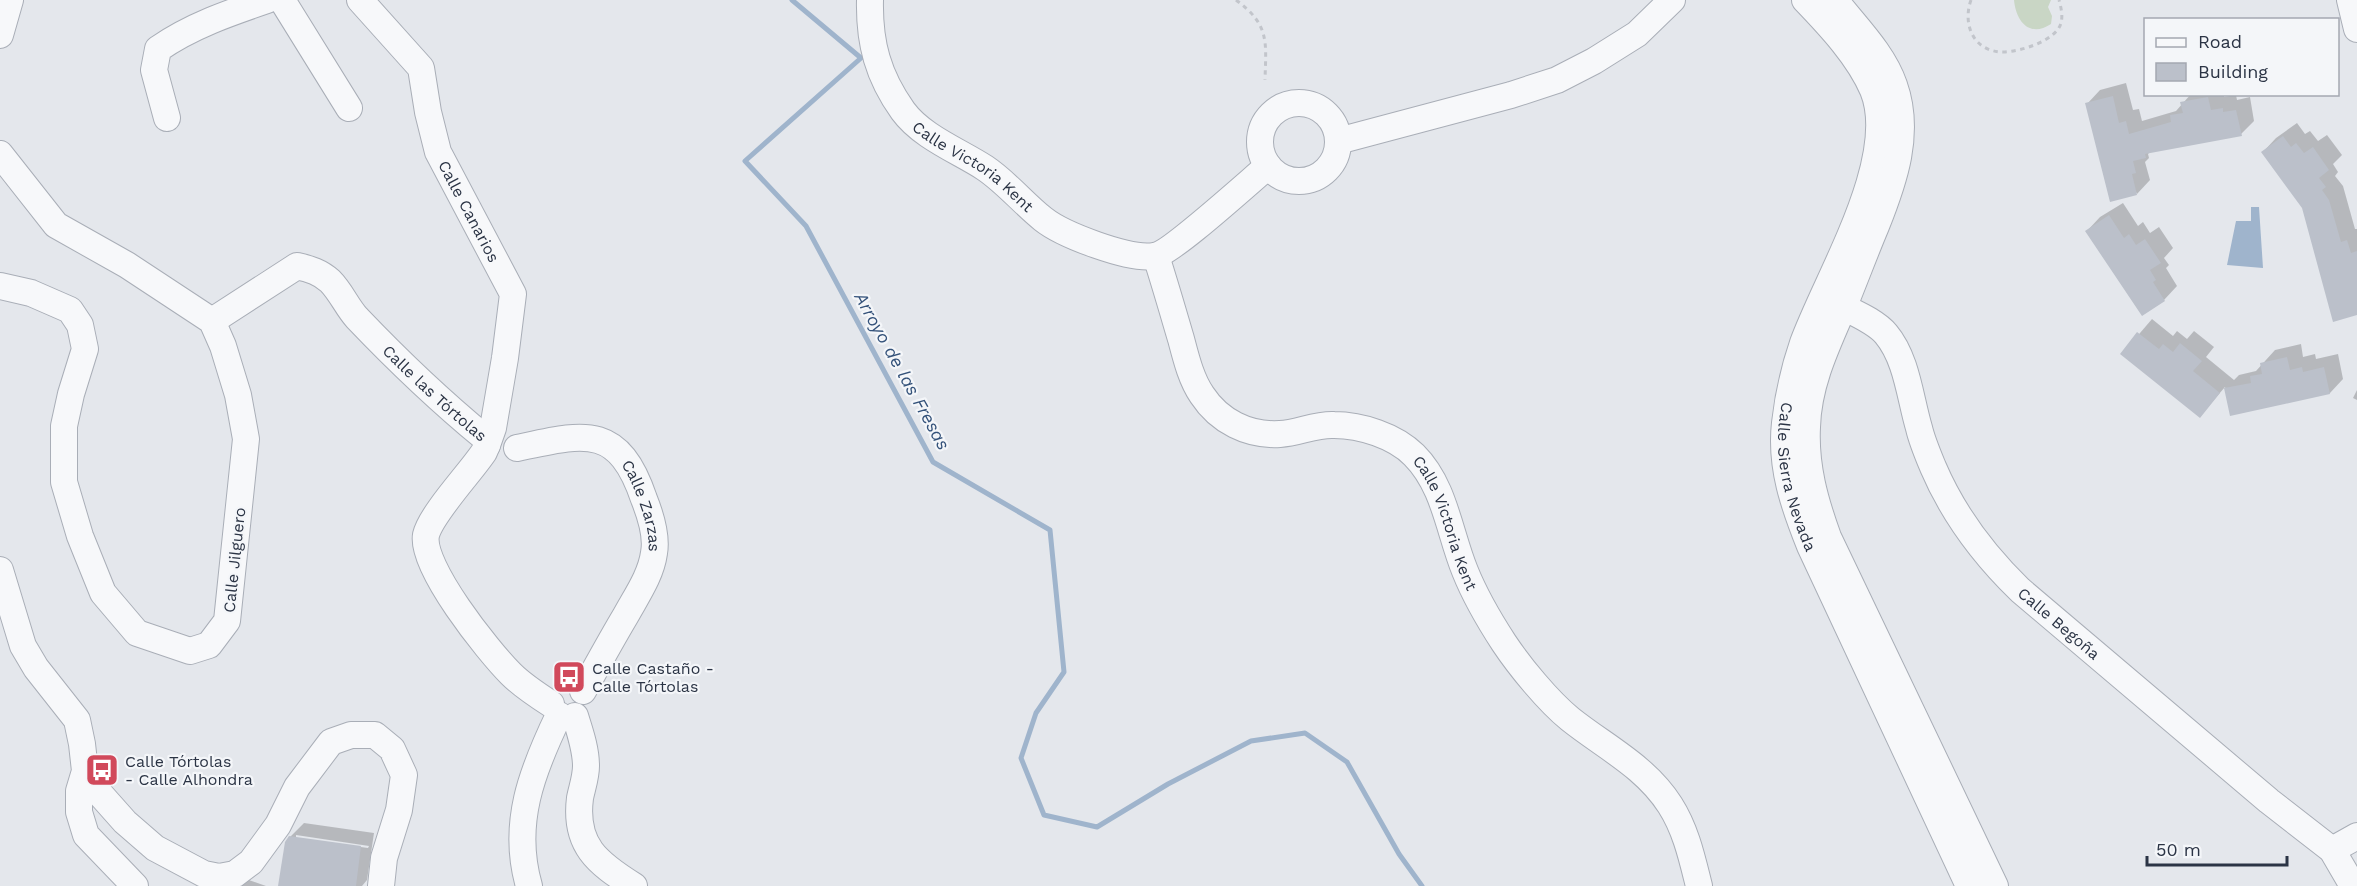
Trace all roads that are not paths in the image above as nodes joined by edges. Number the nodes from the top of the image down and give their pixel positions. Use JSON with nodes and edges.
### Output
{"nodes":[{"id":1,"x":10,"y":0,"type":"edge"},
{"id":2,"x":267,"y":0,"type":"edge"},
{"id":3,"x":282,"y":0,"type":"edge"},
{"id":4,"x":360,"y":0,"type":"edge"},
{"id":5,"x":870,"y":0,"type":"edge"},
{"id":6,"x":1672,"y":0,"type":"edge"},
{"id":7,"x":1804,"y":0,"type":"edge"},
{"id":8,"x":1835,"y":0,"type":"edge"},
{"id":9,"x":2350,"y":0,"type":"edge"},
{"id":10,"x":2357,"y":29,"type":"edge"},
{"id":11,"x":0,"y":35,"type":"edge"},
{"id":12,"x":349,"y":108,"type":"dead end"},
{"id":13,"x":167,"y":118,"type":"dead end"},
{"id":14,"x":1338,"y":141,"type":"junction"},
{"id":15,"x":0,"y":154,"type":"edge"},
{"id":16,"x":1268,"y":166,"type":"junction"},
{"id":17,"x":1156,"y":256,"type":"junction"},
{"id":18,"x":0,"y":286,"type":"edge"},
{"id":19,"x":1843,"y":307,"type":"junction"},
{"id":20,"x":212,"y":321,"type":"junction"},
{"id":21,"x":487,"y":445,"type":"junction"},
{"id":22,"x":517,"y":448,"type":"dead end"},
{"id":23,"x":0,"y":570,"type":"edge"},
{"id":24,"x":562,"y":712,"type":"junction"},
{"id":25,"x":85,"y":771,"type":"junction"},
{"id":26,"x":2357,"y":836,"type":"edge"},
{"id":27,"x":2332,"y":850,"type":"junction"},
{"id":28,"x":135,"y":886,"type":"edge"},
{"id":29,"x":381,"y":886,"type":"edge"},
{"id":30,"x":529,"y":886,"type":"edge"},
{"id":31,"x":634,"y":886,"type":"edge"},
{"id":32,"x":1699,"y":886,"type":"edge"},
{"id":33,"x":1969,"y":886,"type":"edge"},
{"id":34,"x":1995,"y":886,"type":"edge"},
{"id":35,"x":2353,"y":886,"type":"edge"}],
"edges":[{"from":1,"to":11,"type":"street"},
{"from":2,"to":13,"type":"street"},
{"from":3,"to":12,"type":"street"},
{"from":4,"to":21,"type":"street","name":"Calle Canarios"},
{"from":5,"to":17,"type":"street","name":"Calle Victoria Kent"},
{"from":6,"to":14,"type":"street"},
{"from":7,"to":33,"type":"street","name":"Calle Sierra Nevada"},
{"from":8,"to":19,"type":"street","name":"Calle Sierra Nevada"},
{"from":9,"to":10,"type":"street"},
{"from":14,"to":16,"type":"street"},
{"from":14,"to":16,"type":"street"},
{"from":15,"to":20,"type":"street"},
{"from":16,"to":17,"type":"street"},
{"from":17,"to":32,"type":"street","name":"Calle Victoria Kent"},
{"from":18,"to":20,"type":"street","name":"Calle Jilguero"},
{"from":19,"to":27,"type":"street","name":"Calle Begoña"},
{"from":19,"to":34,"type":"street","name":"Calle Sierra Nevada"},
{"from":20,"to":21,"type":"street","name":"Calle las Tórtolas"},
{"from":21,"to":24,"type":"street","name":"Calle las Tórtolas"},
{"from":22,"to":24,"type":"street","name":"Calle Zarzas"},
{"from":23,"to":25,"type":"street"},
{"from":24,"to":30,"type":"street"},
{"from":24,"to":31,"type":"street"},
{"from":25,"to":28,"type":"street"},
{"from":25,"to":29,"type":"street"},
{"from":26,"to":27,"type":"street"},
{"from":27,"to":35,"type":"street","name":"Calle Begoña"}]}
